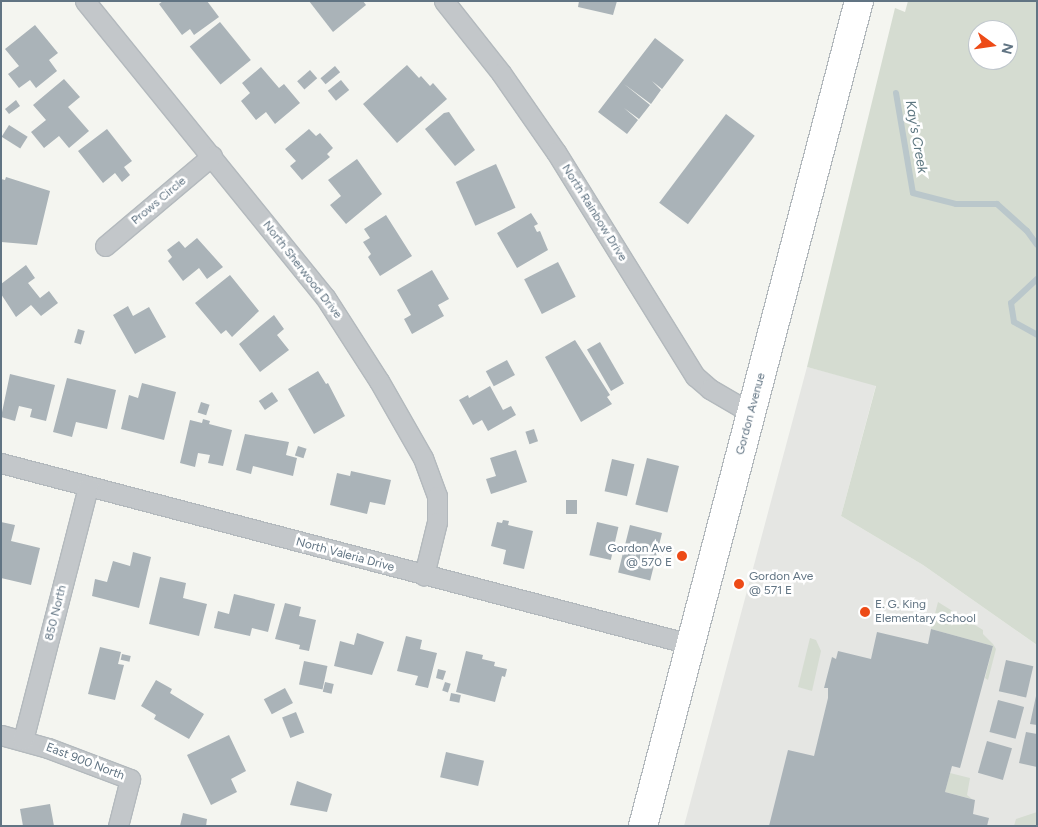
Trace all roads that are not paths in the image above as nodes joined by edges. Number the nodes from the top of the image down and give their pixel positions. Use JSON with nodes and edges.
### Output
{"nodes":[{"id":1,"x":85,"y":1,"type":"edge"},
{"id":2,"x":444,"y":1,"type":"edge"},
{"id":3,"x":859,"y":1,"type":"edge"},
{"id":4,"x":212,"y":156,"type":"junction"},
{"id":5,"x":105,"y":246,"type":"dead end"},
{"id":6,"x":751,"y":413,"type":"junction"},
{"id":7,"x":1,"y":463,"type":"edge"},
{"id":8,"x":88,"y":486,"type":"junction"},
{"id":9,"x":424,"y":575,"type":"junction"},
{"id":10,"x":690,"y":644,"type":"junction"},
{"id":11,"x":1,"y":735,"type":"edge"},
{"id":12,"x":23,"y":740,"type":"junction"},
{"id":13,"x":118,"y":826,"type":"edge"},
{"id":14,"x":643,"y":826,"type":"edge"}],
"edges":[{"from":1,"to":4,"type":"street","name":"North Sherwood Drive"},
{"from":2,"to":6,"type":"street","name":"North Rainbow Drive"},
{"from":3,"to":6,"type":"main road","name":"Gordon Avenue"},
{"from":4,"to":5,"type":"street","name":"Prows Circle"},
{"from":4,"to":9,"type":"street","name":"North Sherwood Drive"},
{"from":6,"to":10,"type":"main road","name":"Gordon Avenue"},
{"from":7,"to":8,"type":"street","name":"North Valeria Drive"},
{"from":8,"to":9,"type":"street","name":"North Valeria Drive"},
{"from":8,"to":12,"type":"street","name":"850 North"},
{"from":9,"to":10,"type":"street","name":"North Valeria Drive"},
{"from":10,"to":14,"type":"main road","name":"Gordon Avenue"},
{"from":11,"to":12,"type":"street"},
{"from":12,"to":13,"type":"street","name":"East 900 North"}]}
